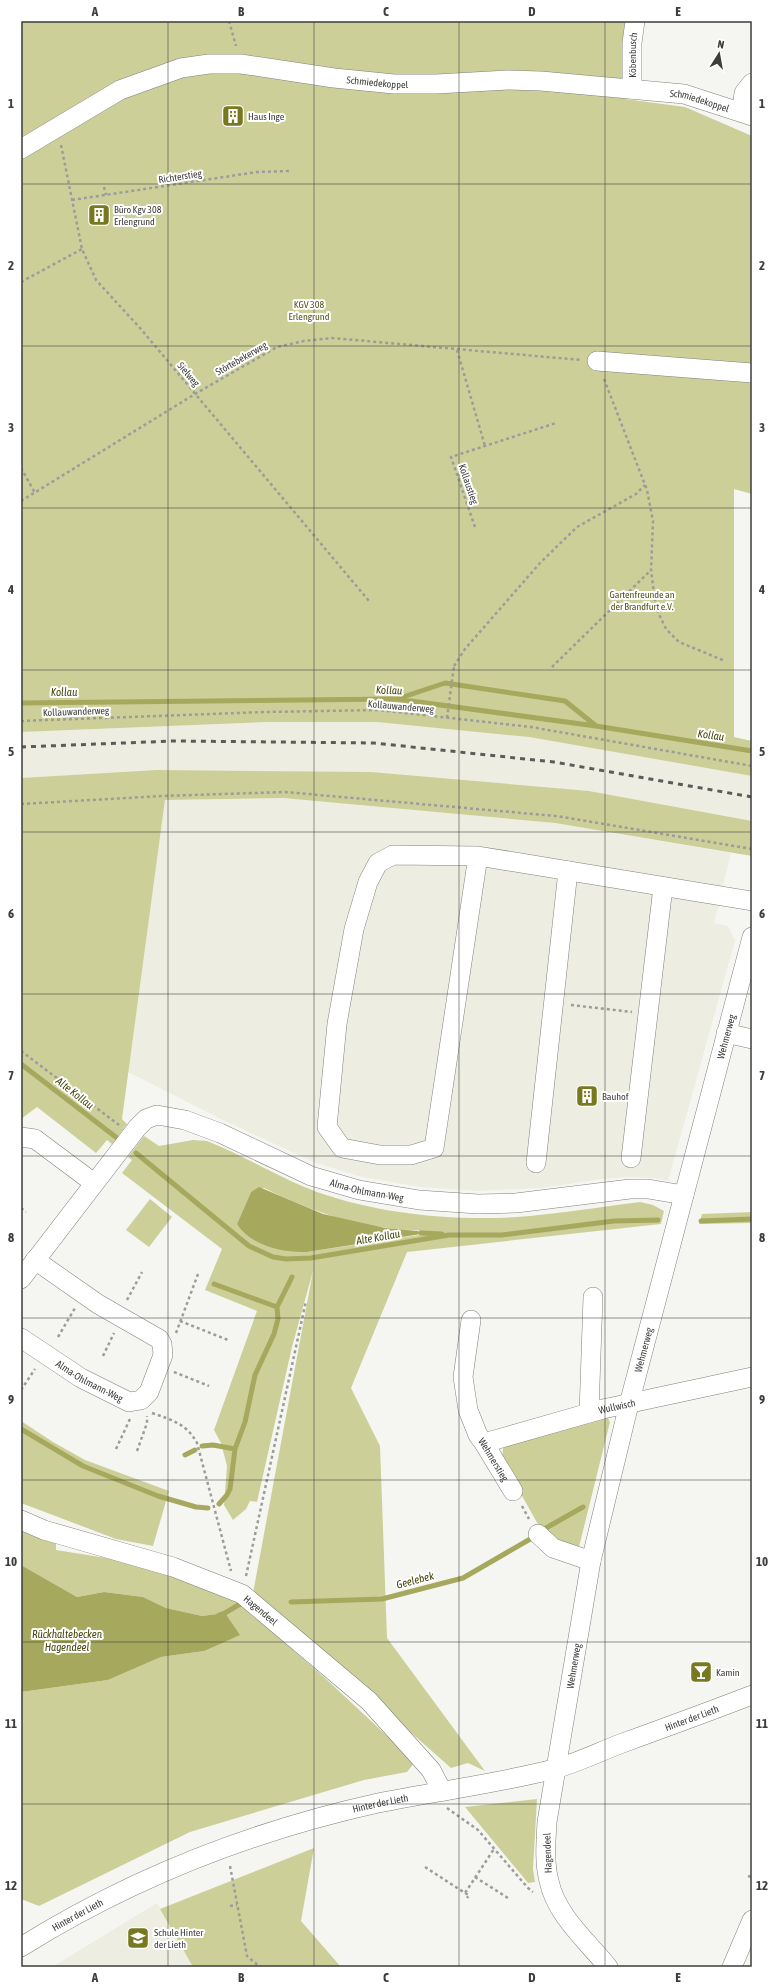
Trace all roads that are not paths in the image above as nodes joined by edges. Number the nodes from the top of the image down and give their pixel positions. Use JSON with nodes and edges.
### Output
{"nodes":[{"id":1,"x":635,"y":21,"type":"edge"},
{"id":2,"x":752,"y":83,"type":"edge"},
{"id":3,"x":632,"y":89,"type":"junction"},
{"id":4,"x":752,"y":115,"type":"edge"},
{"id":5,"x":21,"y":149,"type":"edge"},
{"id":6,"x":597,"y":361,"type":"road end"},
{"id":7,"x":752,"y":373,"type":"edge"},
{"id":8,"x":478,"y":856,"type":"junction"},
{"id":9,"x":568,"y":871,"type":"junction"},
{"id":10,"x":663,"y":887,"type":"junction"},
{"id":11,"x":752,"y":901,"type":"edge"},
{"id":12,"x":752,"y":937,"type":"edge"},
{"id":13,"x":726,"y":1033,"type":"junction"},
{"id":14,"x":752,"y":1039,"type":"edge"},
{"id":15,"x":28,"y":1138,"type":"edge"},
{"id":16,"x":631,"y":1158,"type":"dead end"},
{"id":17,"x":536,"y":1163,"type":"dead end"},
{"id":18,"x":94,"y":1183,"type":"junction"},
{"id":19,"x":684,"y":1196,"type":"junction"},
{"id":20,"x":35,"y":1260,"type":"junction"},
{"id":21,"x":21,"y":1278,"type":"edge"},
{"id":22,"x":593,"y":1296,"type":"dead end"},
{"id":23,"x":471,"y":1320,"type":"dead end"},
{"id":24,"x":21,"y":1338,"type":"edge"},
{"id":25,"x":752,"y":1377,"type":"edge"},
{"id":26,"x":629,"y":1404,"type":"junction"},
{"id":27,"x":589,"y":1413,"type":"junction"},
{"id":28,"x":484,"y":1443,"type":"junction"},
{"id":29,"x":513,"y":1491,"type":"road end"},
{"id":30,"x":21,"y":1520,"type":"edge"},
{"id":31,"x":538,"y":1534,"type":"road end"},
{"id":32,"x":591,"y":1560,"type":"junction"},
{"id":33,"x":752,"y":1695,"type":"edge"},
{"id":34,"x":557,"y":1768,"type":"junction"},
{"id":35,"x":443,"y":1799,"type":"junction"},
{"id":36,"x":752,"y":1920,"type":"edge"},
{"id":37,"x":21,"y":1947,"type":"edge"},
{"id":38,"x":608,"y":1967,"type":"edge"},
{"id":39,"x":732,"y":1967,"type":"edge"}],
"edges":[{"from":1,"to":3,"type":"street","name":"Köbenbusch"},
{"from":2,"to":4,"type":"street","name":"Schmiedekoppel"},
{"from":3,"to":4,"type":"street","name":"Schmiedekoppel"},
{"from":3,"to":5,"type":"street","name":"Schmiedekoppel"},
{"from":6,"to":7,"type":"street"},
{"from":8,"to":8,"type":"street"},
{"from":8,"to":9,"type":"street"},
{"from":9,"to":10,"type":"street"},
{"from":9,"to":17,"type":"street"},
{"from":10,"to":11,"type":"street"},
{"from":10,"to":16,"type":"street"},
{"from":12,"to":13,"type":"street","name":"Wehmerweg"},
{"from":13,"to":14,"type":"street"},
{"from":13,"to":19,"type":"street","name":"Wehmerweg"},
{"from":15,"to":18,"type":"street"},
{"from":18,"to":19,"type":"street","name":"Alma-Ohlmann-Weg"},
{"from":18,"to":20,"type":"street","name":"Alma-Ohlmann-Weg"},
{"from":19,"to":26,"type":"street","name":"Wehmerweg"},
{"from":20,"to":21,"type":"street","name":"Alma-Ohlmann-Weg"},
{"from":20,"to":24,"type":"street","name":"Alma-Ohlmann-Weg"},
{"from":22,"to":27,"type":"street"},
{"from":23,"to":28,"type":"street","name":"Wehmerstieg"},
{"from":25,"to":26,"type":"street","name":"Wullwisch"},
{"from":26,"to":27,"type":"street","name":"Wullwisch"},
{"from":26,"to":32,"type":"street","name":"Wehmerweg"},
{"from":27,"to":28,"type":"street","name":"Wullwisch"},
{"from":28,"to":29,"type":"street","name":"Wehmerstieg"},
{"from":30,"to":35,"type":"street","name":"Hagendeel"},
{"from":31,"to":32,"type":"street"},
{"from":32,"to":34,"type":"street","name":"Wehmerweg"},
{"from":33,"to":34,"type":"street","name":"Hinter der Lieth"},
{"from":34,"to":35,"type":"street","name":"Hinter der Lieth"},
{"from":34,"to":38,"type":"street","name":"Hagendeel"},
{"from":35,"to":37,"type":"street","name":"Hinter der Lieth"},
{"from":36,"to":39,"type":"street"}]}
